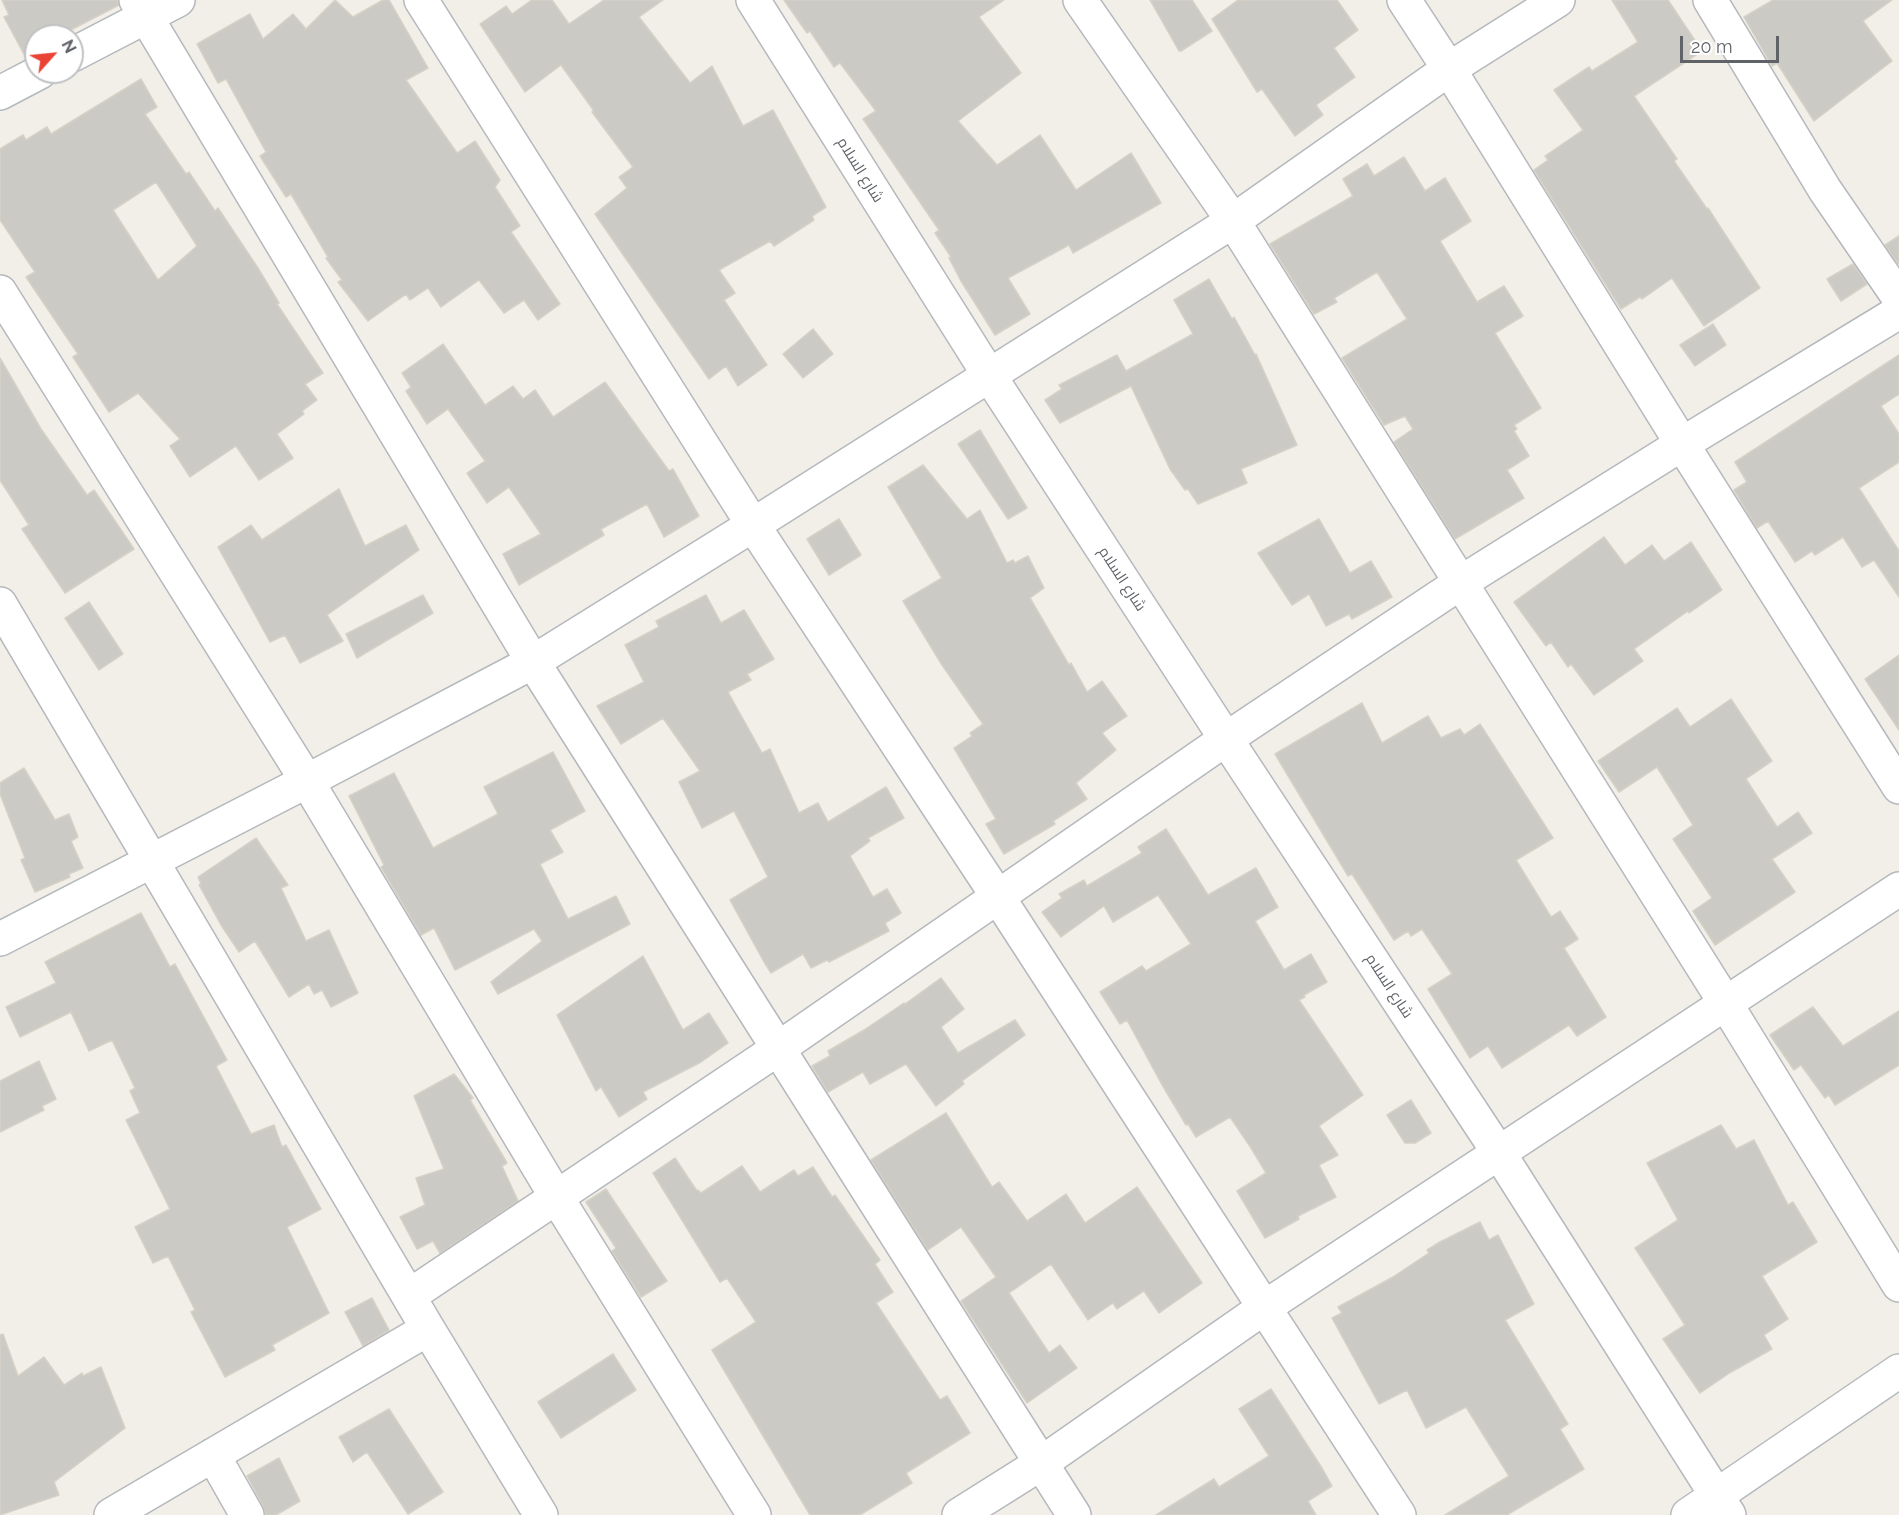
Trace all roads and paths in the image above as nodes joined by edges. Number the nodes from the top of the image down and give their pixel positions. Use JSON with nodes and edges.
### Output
{"nodes":[{"id":1,"x":178,"y":0,"type":"edge"},
{"id":2,"x":421,"y":0,"type":"edge"},
{"id":3,"x":753,"y":0,"type":"edge"},
{"id":4,"x":1080,"y":0,"type":"edge"},
{"id":5,"x":1404,"y":0,"type":"edge"},
{"id":6,"x":1558,"y":0,"type":"edge"},
{"id":7,"x":1710,"y":0,"type":"edge"},
{"id":8,"x":141,"y":8,"type":"edge"},
{"id":9,"x":84,"y":47,"type":"edge"},
{"id":10,"x":1449,"y":69,"type":"junction"},
{"id":11,"x":24,"y":80,"type":"edge"},
{"id":12,"x":0,"y":93,"type":"edge"},
{"id":13,"x":1233,"y":221,"type":"junction"},
{"id":14,"x":0,"y":292,"type":"edge"},
{"id":15,"x":1899,"y":298,"type":"edge"},
{"id":16,"x":1899,"y":312,"type":"edge"},
{"id":17,"x":989,"y":375,"type":"junction"},
{"id":18,"x":1682,"y":444,"type":"junction"},
{"id":19,"x":753,"y":525,"type":"junction"},
{"id":20,"x":1460,"y":583,"type":"junction"},
{"id":21,"x":0,"y":604,"type":"edge"},
{"id":22,"x":533,"y":662,"type":"junction"},
{"id":23,"x":1226,"y":739,"type":"junction"},
{"id":24,"x":307,"y":782,"type":"junction"},
{"id":25,"x":1899,"y":787,"type":"edge"},
{"id":26,"x":151,"y":861,"type":"junction"},
{"id":27,"x":1899,"y":889,"type":"edge"},
{"id":28,"x":998,"y":897,"type":"junction"},
{"id":29,"x":0,"y":939,"type":"edge"},
{"id":30,"x":1726,"y":1004,"type":"junction"},
{"id":31,"x":779,"y":1048,"type":"junction"},
{"id":32,"x":1499,"y":1153,"type":"junction"},
{"id":33,"x":557,"y":1198,"type":"junction"},
{"id":34,"x":1899,"y":1285,"type":"edge"},
{"id":35,"x":409,"y":1296,"type":"junction"},
{"id":36,"x":1265,"y":1307,"type":"junction"},
{"id":37,"x":428,"y":1329,"type":"junction"},
{"id":38,"x":1899,"y":1371,"type":"edge"},
{"id":39,"x":213,"y":1455,"type":"junction"},
{"id":40,"x":1040,"y":1464,"type":"junction"},
{"id":41,"x":1722,"y":1505,"type":"edge"},
{"id":42,"x":111,"y":1515,"type":"edge"},
{"id":43,"x":247,"y":1515,"type":"edge"},
{"id":44,"x":541,"y":1515,"type":"edge"},
{"id":45,"x":754,"y":1515,"type":"edge"},
{"id":46,"x":958,"y":1515,"type":"edge"},
{"id":47,"x":1074,"y":1515,"type":"edge"},
{"id":48,"x":1399,"y":1515,"type":"edge"},
{"id":49,"x":1688,"y":1515,"type":"edge"}],
"edges":[{"from":1,"to":8,"type":"street"},
{"from":2,"to":19,"type":"street"},
{"from":3,"to":17,"type":"street","name":"شارع السلام"},
{"from":4,"to":13,"type":"street"},
{"from":5,"to":10,"type":"street"},
{"from":6,"to":10,"type":"street"},
{"from":7,"to":15,"type":"street"},
{"from":8,"to":9,"type":"street"},
{"from":8,"to":22,"type":"street"},
{"from":10,"to":13,"type":"street"},
{"from":10,"to":18,"type":"street"},
{"from":11,"to":12,"type":"street"},
{"from":13,"to":17,"type":"street"},
{"from":13,"to":20,"type":"street"},
{"from":14,"to":24,"type":"street"},
{"from":16,"to":18,"type":"street"},
{"from":17,"to":19,"type":"street"},
{"from":17,"to":23,"type":"street","name":"شارع السلام"},
{"from":18,"to":20,"type":"street"},
{"from":18,"to":25,"type":"street"},
{"from":19,"to":22,"type":"street"},
{"from":19,"to":28,"type":"street"},
{"from":20,"to":23,"type":"street"},
{"from":20,"to":30,"type":"street"},
{"from":21,"to":26,"type":"street"},
{"from":22,"to":24,"type":"street"},
{"from":22,"to":31,"type":"street"},
{"from":23,"to":28,"type":"street"},
{"from":23,"to":32,"type":"street","name":"شارع السلام"},
{"from":24,"to":26,"type":"street"},
{"from":24,"to":33,"type":"street"},
{"from":26,"to":29,"type":"street"},
{"from":26,"to":35,"type":"street"},
{"from":27,"to":30,"type":"street"},
{"from":28,"to":31,"type":"street"},
{"from":28,"to":36,"type":"street"},
{"from":30,"to":32,"type":"street"},
{"from":30,"to":34,"type":"street"},
{"from":31,"to":33,"type":"street"},
{"from":31,"to":40,"type":"street"},
{"from":32,"to":36,"type":"street"},
{"from":32,"to":41,"type":"street","name":"شارع السلام"},
{"from":33,"to":35,"type":"street"},
{"from":33,"to":45,"type":"street"},
{"from":35,"to":37,"type":"street"},
{"from":36,"to":40,"type":"street"},
{"from":36,"to":48,"type":"street"},
{"from":37,"to":39,"type":"street"},
{"from":37,"to":44,"type":"street"},
{"from":38,"to":41,"type":"street"},
{"from":39,"to":42,"type":"street"},
{"from":39,"to":43,"type":"street"},
{"from":40,"to":46,"type":"street"},
{"from":40,"to":47,"type":"street"},
{"from":41,"to":49,"type":"street"}]}
